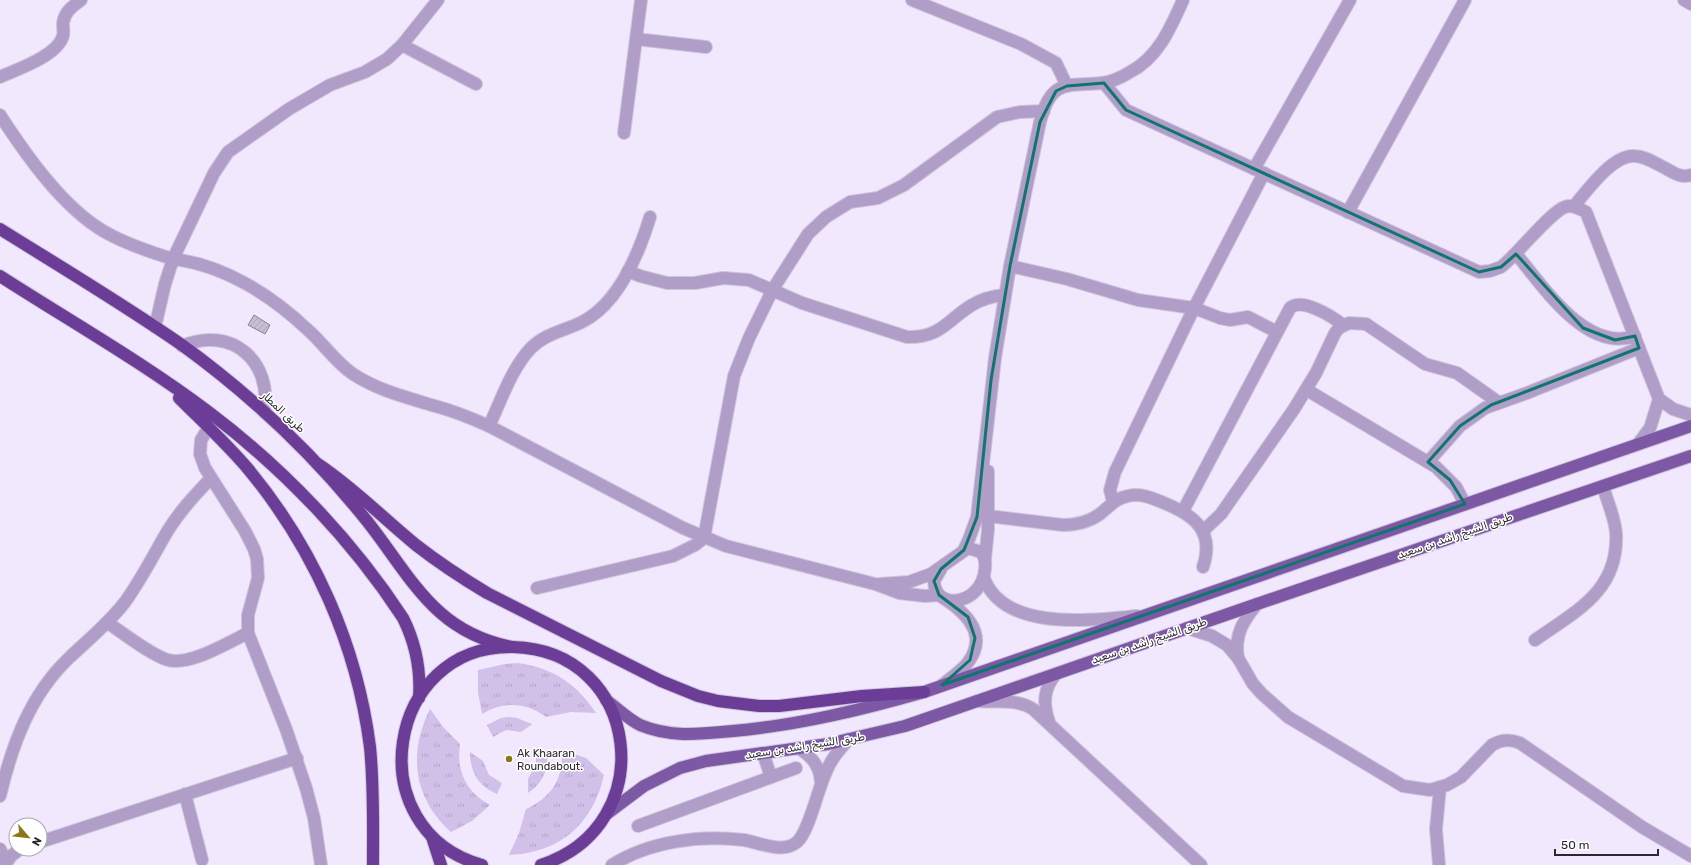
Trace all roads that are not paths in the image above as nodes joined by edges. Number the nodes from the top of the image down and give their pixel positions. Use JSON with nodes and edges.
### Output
{"nodes":[{"id":1,"x":81,"y":0,"type":"edge"},
{"id":2,"x":438,"y":0,"type":"edge"},
{"id":3,"x":641,"y":0,"type":"edge"},
{"id":4,"x":912,"y":0,"type":"edge"},
{"id":5,"x":1183,"y":0,"type":"edge"},
{"id":6,"x":1350,"y":0,"type":"edge"},
{"id":7,"x":1465,"y":0,"type":"edge"},
{"id":8,"x":1684,"y":0,"type":"edge"},
{"id":9,"x":1691,"y":4,"type":"edge"},
{"id":10,"x":636,"y":39,"type":"junction"},
{"id":11,"x":402,"y":45,"type":"junction"},
{"id":12,"x":706,"y":47,"type":"dead end"},
{"id":13,"x":0,"y":77,"type":"edge"},
{"id":14,"x":1104,"y":83,"type":"junction"},
{"id":15,"x":476,"y":84,"type":"dead end"},
{"id":16,"x":1067,"y":86,"type":"junction"},
{"id":17,"x":1044,"y":111,"type":"junction"},
{"id":18,"x":0,"y":115,"type":"edge"},
{"id":19,"x":624,"y":133,"type":"dead end"},
{"id":20,"x":1259,"y":171,"type":"junction"},
{"id":21,"x":1691,"y":175,"type":"edge"},
{"id":22,"x":1574,"y":206,"type":"junction"},
{"id":23,"x":1348,"y":212,"type":"junction"},
{"id":24,"x":650,"y":217,"type":"dead end"},
{"id":25,"x":0,"y":230,"type":"edge"},
{"id":26,"x":1516,"y":254,"type":"junction"},
{"id":27,"x":173,"y":258,"type":"junction"},
{"id":28,"x":1010,"y":266,"type":"junction"},
{"id":29,"x":628,"y":271,"type":"junction"},
{"id":30,"x":0,"y":276,"type":"edge"},
{"id":31,"x":773,"y":289,"type":"junction"},
{"id":32,"x":1005,"y":295,"type":"junction"},
{"id":33,"x":1194,"y":308,"type":"junction"},
{"id":34,"x":1344,"y":325,"type":"junction"},
{"id":35,"x":155,"y":327,"type":"junction"},
{"id":36,"x":1277,"y":332,"type":"junction"},
{"id":37,"x":1635,"y":336,"type":"junction"},
{"id":38,"x":182,"y":346,"type":"junction"},
{"id":39,"x":1639,"y":348,"type":"junction"},
{"id":40,"x":156,"y":375,"type":"junction"},
{"id":41,"x":1307,"y":390,"type":"junction"},
{"id":42,"x":1660,"y":399,"type":"junction"},
{"id":43,"x":1498,"y":402,"type":"junction"},
{"id":44,"x":264,"y":412,"type":"junction"},
{"id":45,"x":1691,"y":415,"type":"edge"},
{"id":46,"x":489,"y":426,"type":"junction"},
{"id":47,"x":1691,"y":426,"type":"edge"},
{"id":48,"x":209,"y":427,"type":"junction"},
{"id":49,"x":1638,"y":444,"type":"junction"},
{"id":50,"x":986,"y":448,"type":"junction"},
{"id":51,"x":1691,"y":456,"type":"edge"},
{"id":52,"x":1428,"y":462,"type":"junction"},
{"id":53,"x":318,"y":464,"type":"junction"},
{"id":54,"x":211,"y":478,"type":"junction"},
{"id":55,"x":1603,"y":486,"type":"junction"},
{"id":56,"x":1113,"y":502,"type":"junction"},
{"id":57,"x":1465,"y":504,"type":"junction"},
{"id":58,"x":1183,"y":511,"type":"junction"},
{"id":59,"x":988,"y":516,"type":"junction"},
{"id":60,"x":1203,"y":531,"type":"junction"},
{"id":61,"x":704,"y":538,"type":"junction"},
{"id":62,"x":964,"y":550,"type":"junction"},
{"id":63,"x":985,"y":559,"type":"junction"},
{"id":64,"x":1203,"y":567,"type":"dead end"},
{"id":65,"x":941,"y":569,"type":"junction"},
{"id":66,"x":984,"y":578,"type":"junction"},
{"id":67,"x":875,"y":584,"type":"junction"},
{"id":68,"x":537,"y":588,"type":"dead end"},
{"id":69,"x":941,"y":596,"type":"junction"},
{"id":70,"x":1256,"y":604,"type":"junction"},
{"id":71,"x":1142,"y":616,"type":"junction"},
{"id":72,"x":108,"y":623,"type":"junction"},
{"id":73,"x":1187,"y":628,"type":"junction"},
{"id":74,"x":248,"y":634,"type":"junction"},
{"id":75,"x":1535,"y":640,"type":"dead end"},
{"id":76,"x":512,"y":647,"type":"junction"},
{"id":77,"x":1238,"y":658,"type":"junction"},
{"id":78,"x":1056,"y":674,"type":"junction"},
{"id":79,"x":942,"y":685,"type":"junction"},
{"id":80,"x":924,"y":692,"type":"junction"},
{"id":81,"x":419,"y":698,"type":"junction"},
{"id":82,"x":606,"y":700,"type":"junction"},
{"id":83,"x":977,"y":701,"type":"junction"},
{"id":84,"x":1049,"y":722,"type":"junction"},
{"id":85,"x":849,"y":740,"type":"junction"},
{"id":86,"x":798,"y":748,"type":"junction"},
{"id":87,"x":763,"y":753,"type":"junction"},
{"id":88,"x":297,"y":758,"type":"junction"},
{"id":89,"x":796,"y":768,"type":"dead end"},
{"id":90,"x":771,"y":777,"type":"junction"},
{"id":91,"x":821,"y":784,"type":"junction"},
{"id":92,"x":1440,"y":787,"type":"junction"},
{"id":93,"x":185,"y":794,"type":"junction"},
{"id":94,"x":0,"y":796,"type":"edge"},
{"id":95,"x":608,"y":813,"type":"junction"},
{"id":96,"x":638,"y":826,"type":"dead end"},
{"id":97,"x":431,"y":834,"type":"junction"},
{"id":98,"x":48,"y":839,"type":"edge"},
{"id":99,"x":0,"y":849,"type":"edge"},
{"id":100,"x":1691,"y":856,"type":"edge"},
{"id":101,"x":202,"y":860,"type":"dead end"},
{"id":102,"x":6,"y":864,"type":"edge"},
{"id":103,"x":321,"y":865,"type":"edge"},
{"id":104,"x":373,"y":865,"type":"edge"},
{"id":105,"x":440,"y":865,"type":"edge"},
{"id":106,"x":482,"y":865,"type":"edge"},
{"id":107,"x":541,"y":865,"type":"edge"},
{"id":108,"x":612,"y":865,"type":"edge"},
{"id":109,"x":1201,"y":865,"type":"edge"},
{"id":110,"x":1439,"y":865,"type":"edge"}],
"edges":[{"from":1,"to":13,"type":"street"},
{"from":2,"to":11,"type":"street"},
{"from":3,"to":10,"type":"street"},
{"from":4,"to":16,"type":"street"},
{"from":5,"to":14,"type":"street"},
{"from":6,"to":20,"type":"street"},
{"from":7,"to":23,"type":"street"},
{"from":8,"to":9,"type":"street"},
{"from":10,"to":12,"type":"street"},
{"from":10,"to":19,"type":"street"},
{"from":11,"to":15,"type":"street"},
{"from":11,"to":27,"type":"street"},
{"from":14,"to":16,"type":"street"},
{"from":14,"to":20,"type":"street"},
{"from":16,"to":17,"type":"street"},
{"from":17,"to":28,"type":"street"},
{"from":17,"to":31,"type":"street"},
{"from":18,"to":27,"type":"street"},
{"from":20,"to":23,"type":"street"},
{"from":20,"to":33,"type":"street"},
{"from":21,"to":22,"type":"street"},
{"from":22,"to":26,"type":"street"},
{"from":22,"to":37,"type":"street"},
{"from":23,"to":26,"type":"street"},
{"from":24,"to":29,"type":"street"},
{"from":25,"to":35,"type":"highway","name":"طريق المطار"},
{"from":26,"to":37,"type":"street"},
{"from":27,"to":35,"type":"street"},
{"from":27,"to":46,"type":"street"},
{"from":28,"to":32,"type":"street"},
{"from":28,"to":33,"type":"street"},
{"from":29,"to":31,"type":"street"},
{"from":29,"to":46,"type":"street"},
{"from":30,"to":40,"type":"highway"},
{"from":31,"to":32,"type":"street"},
{"from":31,"to":61,"type":"street"},
{"from":32,"to":50,"type":"street"},
{"from":33,"to":36,"type":"street"},
{"from":33,"to":56,"type":"street"},
{"from":34,"to":36,"type":"street"},
{"from":34,"to":41,"type":"street"},
{"from":34,"to":43,"type":"street"},
{"from":35,"to":38,"type":"highway","name":"طريق المطار"},
{"from":36,"to":58,"type":"street"},
{"from":37,"to":39,"type":"street"},
{"from":38,"to":44,"type":"highway","name":"طريق المطار"},
{"from":38,"to":44,"type":"street"},
{"from":39,"to":42,"type":"street"},
{"from":39,"to":43,"type":"street"},
{"from":40,"to":48,"type":"highway"},
{"from":40,"to":81,"type":"highway"},
{"from":41,"to":52,"type":"street"},
{"from":41,"to":60,"type":"street"},
{"from":42,"to":45,"type":"street"},
{"from":42,"to":49,"type":"street"},
{"from":43,"to":52,"type":"street"},
{"from":44,"to":53,"type":"highway","name":"طريق المطار"},
{"from":46,"to":61,"type":"street"},
{"from":47,"to":49,"type":"main road"},
{"from":48,"to":54,"type":"street"},
{"from":48,"to":104,"type":"highway"},
{"from":49,"to":57,"type":"main road"},
{"from":50,"to":59,"type":"street"},
{"from":50,"to":62,"type":"street"},
{"from":51,"to":55,"type":"main road","name":"طريق الشيخ راشد بن سعيد"},
{"from":52,"to":57,"type":"street"},
{"from":53,"to":76,"type":"highway","name":"طريق المطار"},
{"from":53,"to":80,"type":"highway"},
{"from":54,"to":72,"type":"street"},
{"from":54,"to":74,"type":"street"},
{"from":55,"to":70,"type":"main road","name":"طريق الشيخ راشد بن سعيد"},
{"from":55,"to":75,"type":"street"},
{"from":56,"to":58,"type":"street"},
{"from":56,"to":59,"type":"street"},
{"from":57,"to":71,"type":"main road"},
{"from":58,"to":60,"type":"street"},
{"from":59,"to":63,"type":"street"},
{"from":60,"to":64,"type":"street"},
{"from":61,"to":67,"type":"street"},
{"from":61,"to":68,"type":"street"},
{"from":62,"to":63,"type":"street"},
{"from":62,"to":65,"type":"street"},
{"from":63,"to":66,"type":"street"},
{"from":65,"to":67,"type":"street"},
{"from":65,"to":69,"type":"street"},
{"from":66,"to":69,"type":"street"},
{"from":66,"to":71,"type":"street"},
{"from":67,"to":69,"type":"street"},
{"from":69,"to":79,"type":"street"},
{"from":70,"to":73,"type":"main road","name":"طريق الشيخ راشد بن سعيد"},
{"from":70,"to":77,"type":"street"},
{"from":71,"to":79,"type":"main road"},
{"from":72,"to":74,"type":"street"},
{"from":72,"to":94,"type":"street"},
{"from":73,"to":77,"type":"street"},
{"from":73,"to":78,"type":"main road","name":"طريق الشيخ راشد بن سعيد"},
{"from":74,"to":88,"type":"street"},
{"from":76,"to":81,"type":"highway"},
{"from":76,"to":82,"type":"highway"},
{"from":77,"to":92,"type":"street"},
{"from":78,"to":83,"type":"main road","name":"طريق الشيخ راشد بن سعيد"},
{"from":78,"to":84,"type":"street"},
{"from":79,"to":80,"type":"main road"},
{"from":80,"to":82,"type":"main road"},
{"from":81,"to":97,"type":"highway"},
{"from":82,"to":95,"type":"highway"},
{"from":83,"to":84,"type":"street"},
{"from":83,"to":85,"type":"main road","name":"طريق الشيخ راشد بن سعيد"},
{"from":84,"to":109,"type":"street"},
{"from":85,"to":86,"type":"main road","name":"طريق الشيخ راشد بن سعيد"},
{"from":85,"to":91,"type":"street"},
{"from":86,"to":87,"type":"main road","name":"طريق الشيخ راشد بن سعيد"},
{"from":86,"to":91,"type":"street"},
{"from":87,"to":90,"type":"street"},
{"from":87,"to":95,"type":"main road","name":"طريق الشيخ راشد بن سعيد"},
{"from":88,"to":93,"type":"street"},
{"from":88,"to":103,"type":"street"},
{"from":89,"to":90,"type":"street"},
{"from":90,"to":96,"type":"street"},
{"from":91,"to":108,"type":"street"},
{"from":92,"to":100,"type":"street"},
{"from":92,"to":110,"type":"street"},
{"from":93,"to":98,"type":"street"},
{"from":93,"to":101,"type":"street"},
{"from":95,"to":107,"type":"highway"},
{"from":97,"to":105,"type":"highway"},
{"from":97,"to":106,"type":"highway"},
{"from":99,"to":102,"type":"street"}]}
